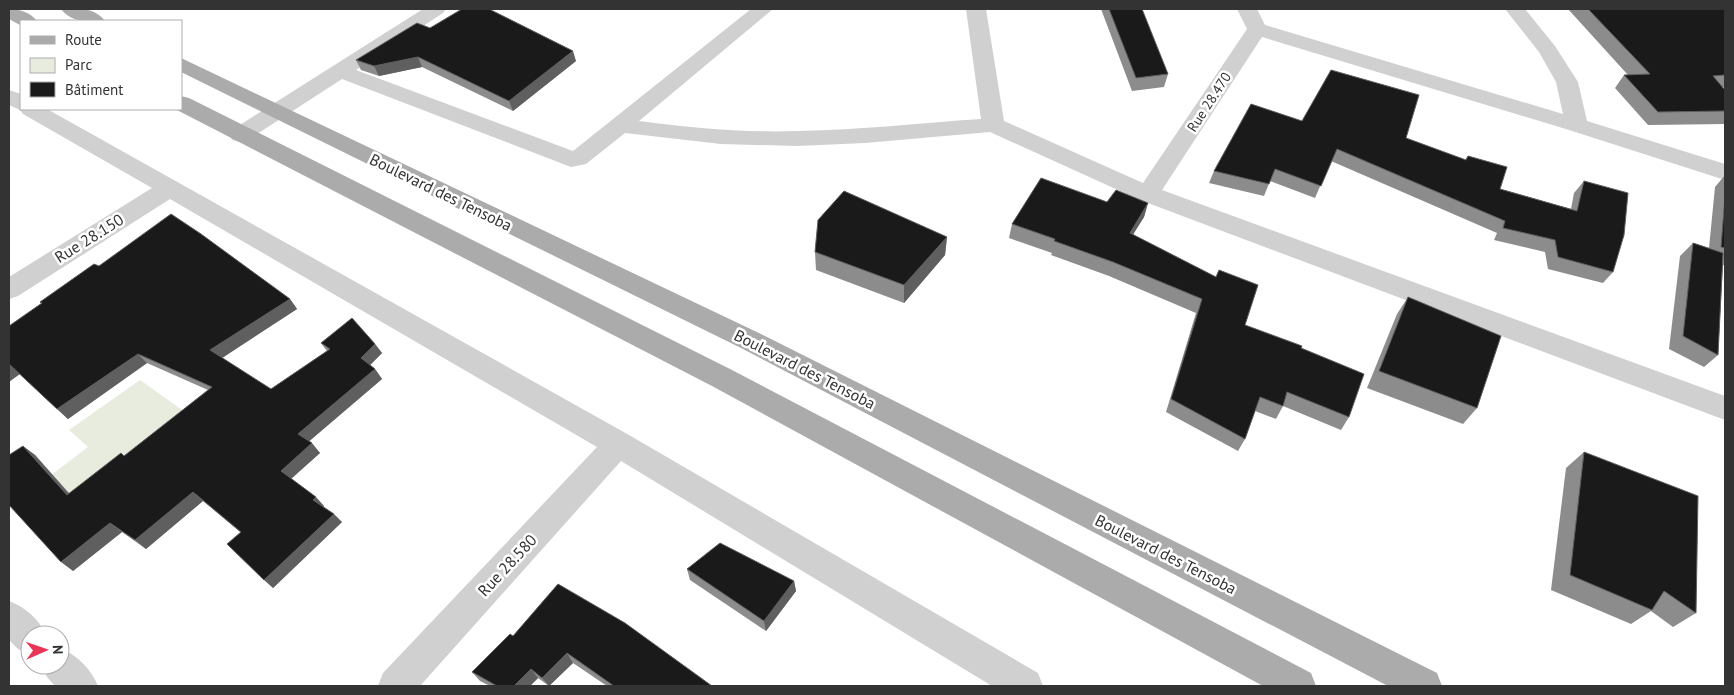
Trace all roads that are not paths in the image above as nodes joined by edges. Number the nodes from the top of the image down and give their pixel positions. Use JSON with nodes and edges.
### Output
{"nodes":[{"id":1,"x":70,"y":9,"type":"edge"},
{"id":2,"x":436,"y":9,"type":"edge"},
{"id":3,"x":763,"y":9,"type":"edge"},
{"id":4,"x":976,"y":9,"type":"edge"},
{"id":5,"x":1247,"y":9,"type":"edge"},
{"id":6,"x":1515,"y":9,"type":"edge"},
{"id":7,"x":9,"y":12,"type":"edge"},
{"id":8,"x":25,"y":20,"type":"edge"},
{"id":9,"x":93,"y":20,"type":"edge"},
{"id":10,"x":1257,"y":29,"type":"junction"},
{"id":11,"x":182,"y":64,"type":"edge"},
{"id":12,"x":341,"y":71,"type":"junction"},
{"id":13,"x":9,"y":96,"type":"edge"},
{"id":14,"x":20,"y":103,"type":"edge"},
{"id":15,"x":182,"y":104,"type":"edge"},
{"id":16,"x":33,"y":110,"type":"edge"},
{"id":17,"x":277,"y":112,"type":"junction"},
{"id":18,"x":993,"y":124,"type":"junction"},
{"id":19,"x":621,"y":125,"type":"junction"},
{"id":20,"x":1577,"y":125,"type":"junction"},
{"id":21,"x":240,"y":134,"type":"junction"},
{"id":22,"x":1725,"y":172,"type":"edge"},
{"id":23,"x":170,"y":188,"type":"junction"},
{"id":24,"x":1148,"y":194,"type":"junction"},
{"id":25,"x":9,"y":290,"type":"edge"},
{"id":26,"x":1725,"y":408,"type":"edge"},
{"id":27,"x":618,"y":444,"type":"junction"},
{"id":28,"x":9,"y":617,"type":"edge"},
{"id":29,"x":20,"y":627,"type":"edge"},
{"id":30,"x":68,"y":675,"type":"edge"},
{"id":31,"x":80,"y":686,"type":"edge"},
{"id":32,"x":396,"y":686,"type":"edge"},
{"id":33,"x":1025,"y":686,"type":"edge"},
{"id":34,"x":1298,"y":686,"type":"edge"},
{"id":35,"x":1424,"y":686,"type":"edge"}],
"edges":[{"from":1,"to":9,"type":"main road"},
{"from":2,"to":12,"type":"street"},
{"from":3,"to":19,"type":"street"},
{"from":4,"to":18,"type":"street"},
{"from":5,"to":10,"type":"street"},
{"from":6,"to":20,"type":"street"},
{"from":7,"to":8,"type":"main road"},
{"from":10,"to":20,"type":"street"},
{"from":10,"to":24,"type":"street","name":"Rue 28.470"},
{"from":11,"to":17,"type":"main road","name":"Boulevard des Tensoba"},
{"from":12,"to":17,"type":"street"},
{"from":12,"to":19,"type":"street"},
{"from":13,"to":14,"type":"street"},
{"from":15,"to":21,"type":"main road"},
{"from":16,"to":23,"type":"street"},
{"from":17,"to":21,"type":"street"},
{"from":17,"to":35,"type":"main road","name":"Boulevard des Tensoba"},
{"from":18,"to":19,"type":"street"},
{"from":18,"to":24,"type":"street"},
{"from":20,"to":22,"type":"street"},
{"from":21,"to":34,"type":"main road"},
{"from":23,"to":25,"type":"street","name":"Rue 28.150"},
{"from":23,"to":27,"type":"street"},
{"from":24,"to":26,"type":"street"},
{"from":27,"to":32,"type":"street","name":"Rue 28.580"},
{"from":27,"to":33,"type":"street"},
{"from":28,"to":29,"type":"street"},
{"from":30,"to":31,"type":"street"}]}
